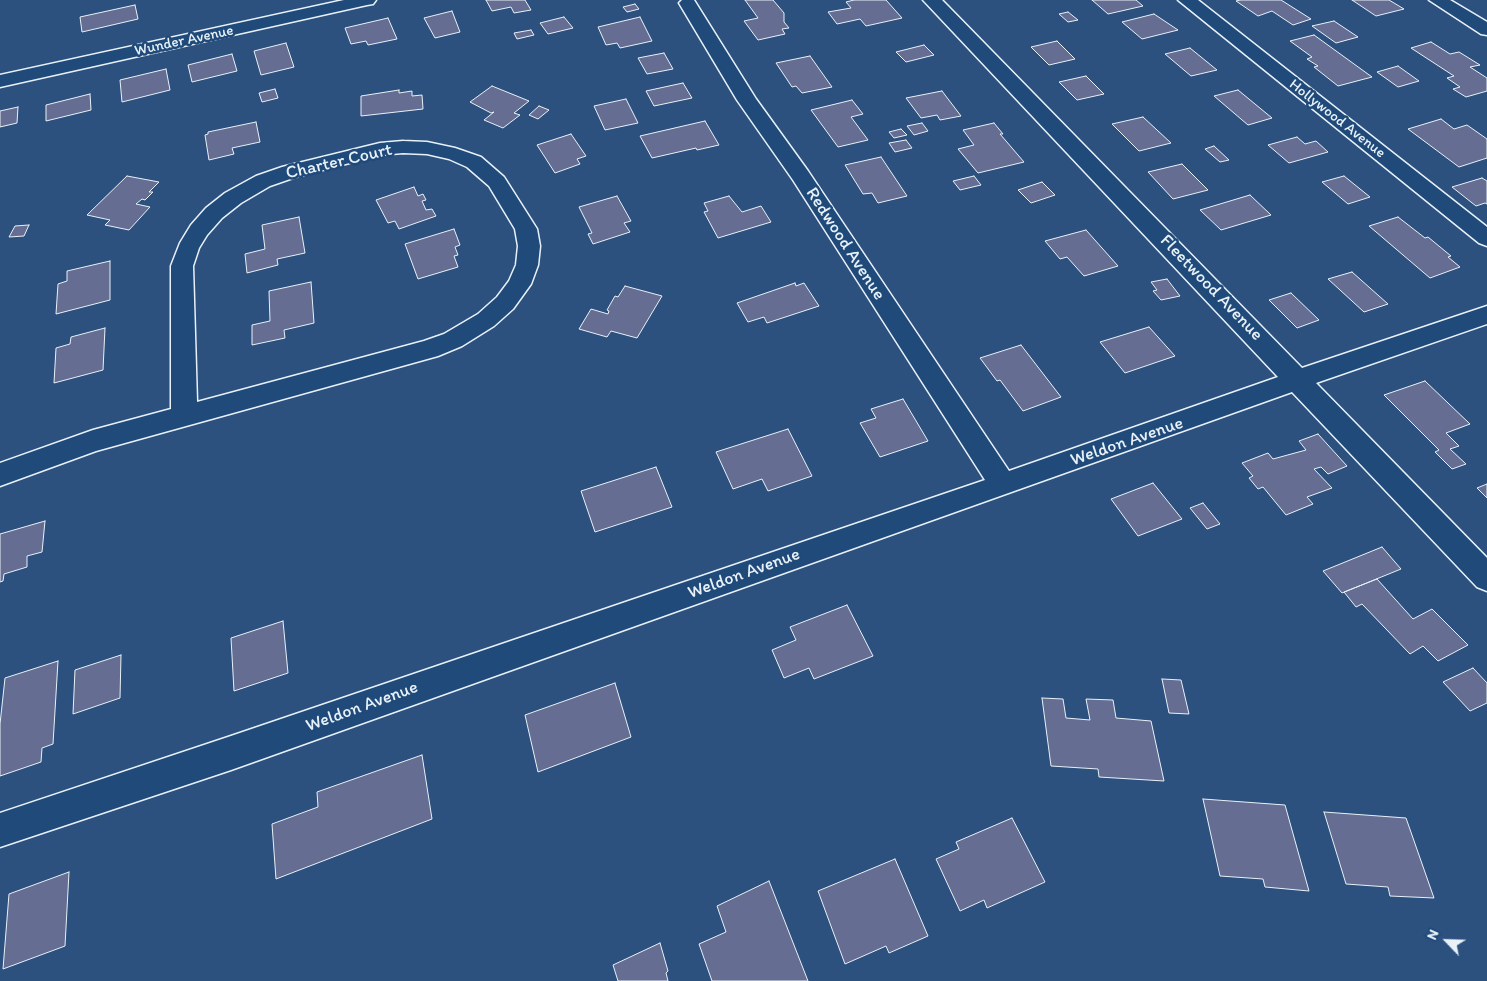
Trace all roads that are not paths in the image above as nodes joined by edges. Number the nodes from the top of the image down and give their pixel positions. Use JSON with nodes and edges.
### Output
{"nodes":[{"id":1,"x":367,"y":0,"type":"edge"},
{"id":2,"x":932,"y":0,"type":"edge"},
{"id":3,"x":1187,"y":0,"type":"edge"},
{"id":4,"x":1438,"y":0,"type":"edge"},
{"id":5,"x":688,"y":3,"type":"dead end"},
{"id":6,"x":1487,"y":30,"type":"edge"},
{"id":7,"x":0,"y":81,"type":"edge"},
{"id":8,"x":1487,"y":238,"type":"edge"},
{"id":9,"x":1487,"y":314,"type":"edge"},
{"id":10,"x":1298,"y":380,"type":"junction"},
{"id":11,"x":184,"y":415,"type":"junction"},
{"id":12,"x":0,"y":475,"type":"edge"},
{"id":13,"x":1004,"y":486,"type":"junction"},
{"id":14,"x":1487,"y":578,"type":"edge"},
{"id":15,"x":0,"y":830,"type":"edge"}],
"edges":[{"from":1,"to":7,"type":"street","name":"Wunder Avenue"},
{"from":2,"to":10,"type":"street","name":"Fleetwood Avenue"},
{"from":3,"to":8,"type":"street","name":"Hollywood Avenue"},
{"from":4,"to":6,"type":"street"},
{"from":5,"to":13,"type":"street","name":"Redwood Avenue"},
{"from":9,"to":10,"type":"street","name":"Weldon Avenue"},
{"from":10,"to":13,"type":"street","name":"Weldon Avenue"},
{"from":10,"to":14,"type":"street","name":"Fleetwood Avenue"},
{"from":11,"to":11,"type":"street","name":"Charter Court"},
{"from":11,"to":12,"type":"street","name":"Charter Court"},
{"from":13,"to":15,"type":"street","name":"Weldon Avenue"}]}
